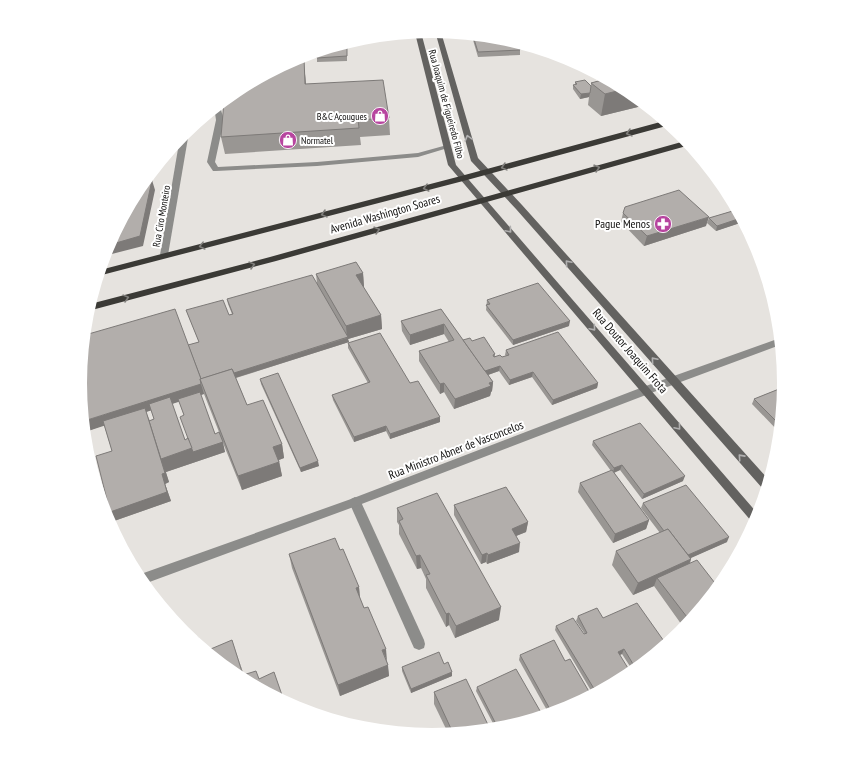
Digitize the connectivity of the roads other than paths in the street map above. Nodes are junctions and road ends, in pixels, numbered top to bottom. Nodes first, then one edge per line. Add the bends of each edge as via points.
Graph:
1 (440, 38) edge
2 (420, 39) edge
3 (218, 112) edge
4 (660, 125) edge
5 (183, 145) edge
6 (681, 145) edge
7 (447, 146) junction
8 (486, 172) junction
9 (464, 178) junction
10 (507, 194) junction
11 (483, 200) junction
12 (164, 255) junction
13 (105, 271) edge
14 (96, 306) edge
15 (774, 343) edge
16 (672, 381) junction
17 (647, 390) junction
18 (763, 481) edge
19 (355, 502) junction
20 (752, 514) edge
21 (147, 578) edge
22 (420, 644) dead end

8 -> 1 main road, Rua Joaquim de Figueiredo Filho via 474,159
2 - 7 main road, Rua Joaquim de Figueiredo Filho
3 - 7 street via 220,120 211,162 216,169 418,155
4 -> 8 highway, Avenida Washington Soares
5 - 12 street, Rua Ciro Monteiro
10 -> 6 highway, Avenida Washington Soares
7 - 9 main road, Rua Joaquim de Figueiredo Filho via 452,165
8 - 9 highway, Avenida Washington Soares
8 - 10 main road, Rua Joaquim de Figueiredo Filho
9 - 11 main road, Rua Joaquim de Figueiredo Filho
9 -> 12 highway, Avenida Washington Soares
10 - 11 highway, Avenida Washington Soares
16 -> 10 main road, Rua Doutor Joaquim Frota
14 -> 11 highway, Avenida Washington Soares
11 -> 17 main road, Rua Doutor Joaquim Frota
12 - 13 highway, Avenida Washington Soares
15 - 16 street, Rua Ministro Abner de Vasconcelos
16 - 17 street, Rua Ministro Abner de Vasconcelos
18 -> 16 main road, Rua Doutor Joaquim Frota
17 - 19 street, Rua Ministro Abner de Vasconcelos
17 -> 20 main road, Rua Doutor Joaquim Frota
19 - 21 street, Rua Ministro Abner de Vasconcelos
19 - 22 street

